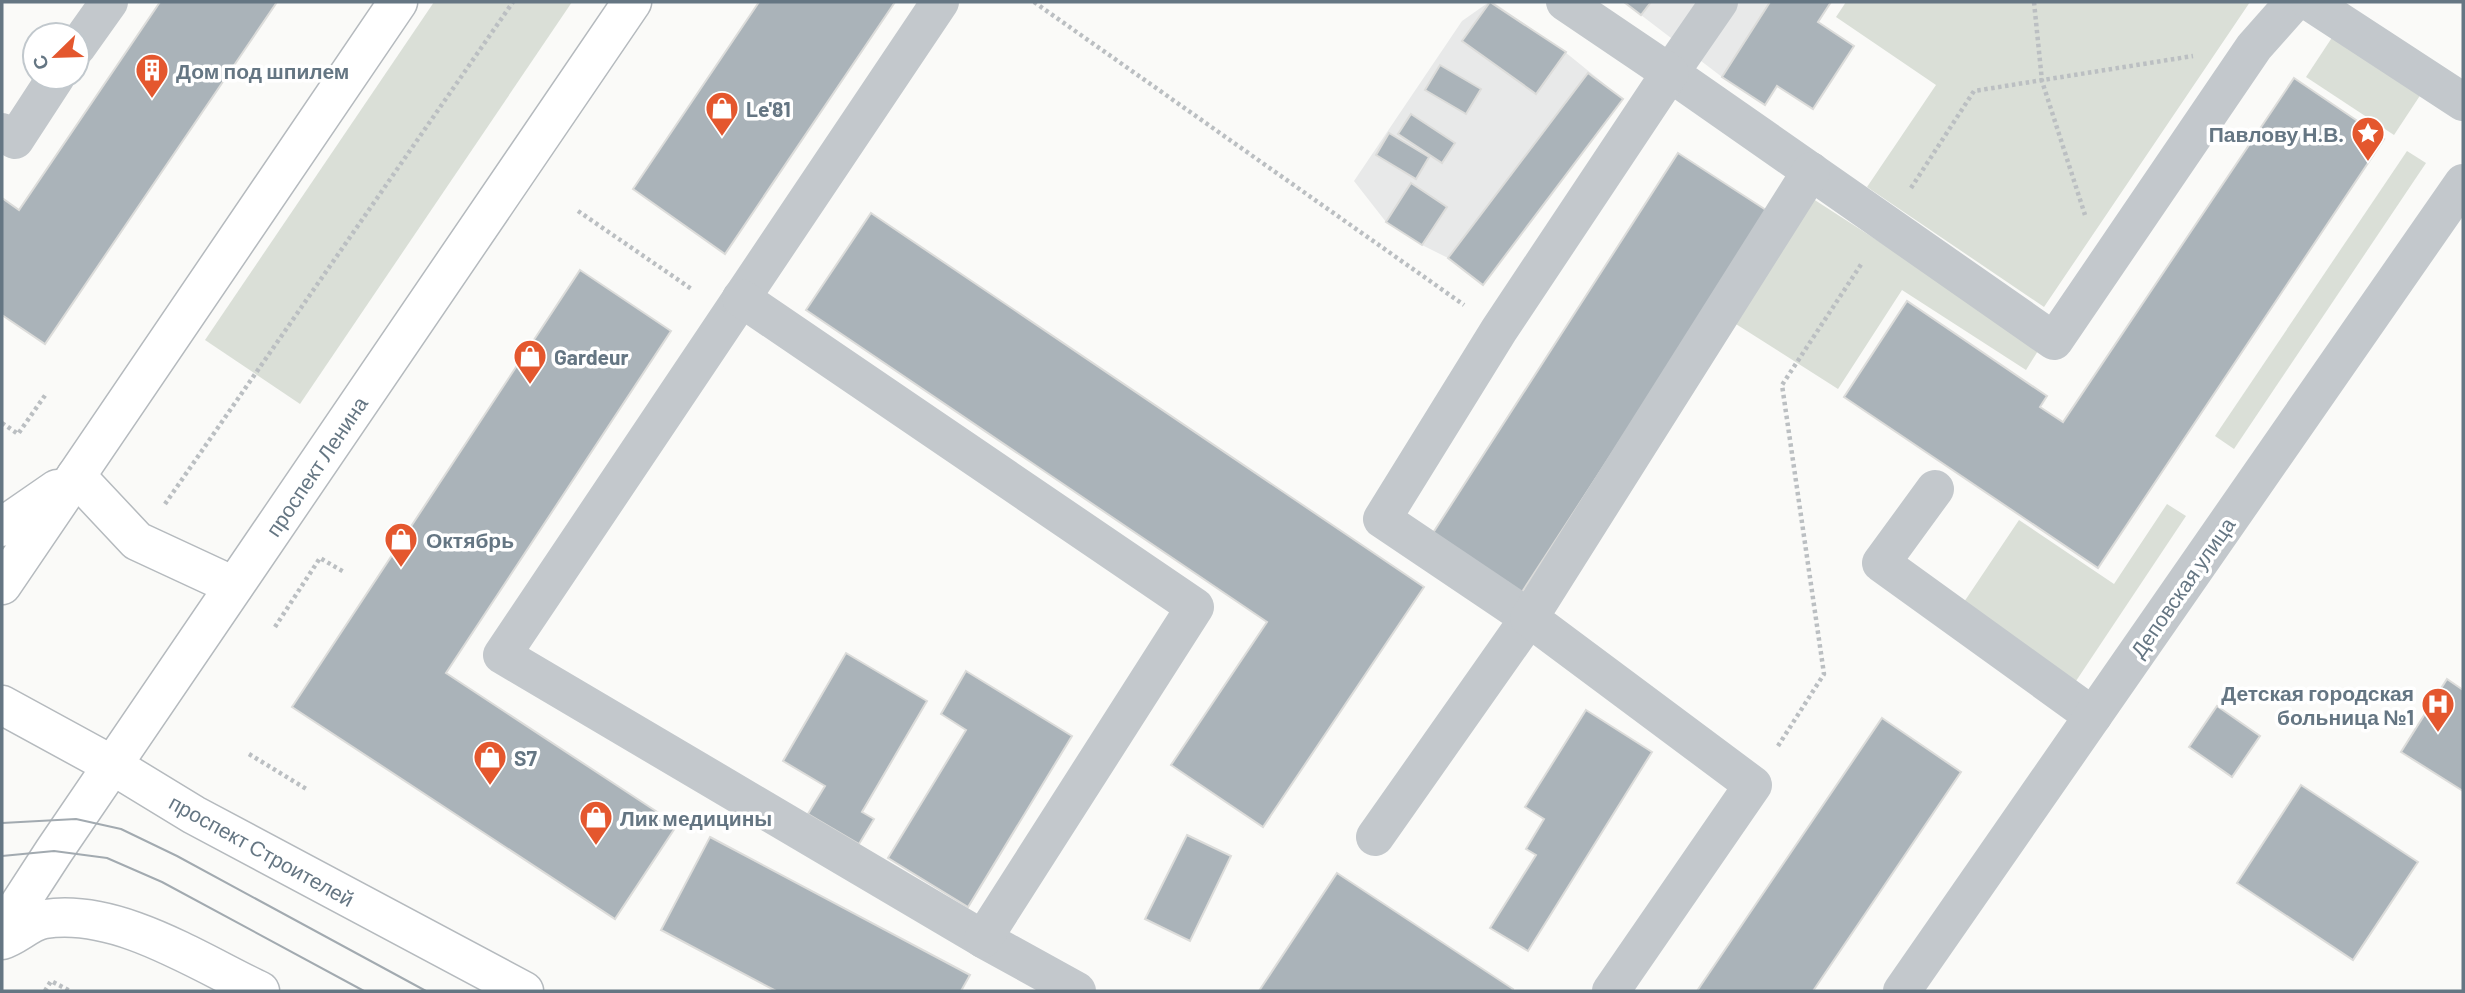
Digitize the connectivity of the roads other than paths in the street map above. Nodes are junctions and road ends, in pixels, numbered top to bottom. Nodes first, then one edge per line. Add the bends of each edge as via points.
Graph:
1 (109, 2) edge
2 (398, 2) edge
3 (632, 2) edge
4 (940, 2) edge
5 (1565, 2) edge
6 (1719, 2) edge
7 (2294, 2) edge
8 (2310, 2) edge
9 (91, 27) edge
10 (1670, 73) junction
11 (47, 91) edge
12 (2463, 102) edge
13 (2, 132) edge
14 (1811, 171) junction
15 (2463, 184) edge
16 (735, 307) junction
17 (76, 475) junction
18 (1935, 489) dead end
19 (2, 527) edge
20 (2, 585) edge
21 (234, 586) junction
22 (1529, 618) junction
23 (2, 705) edge
24 (2093, 716) junction
25 (112, 765) junction
26 (1375, 837) dead end
27 (2, 931) edge
28 (983, 939) junction
29 (2, 940) edge
30 (260, 991) edge
31 (524, 991) edge
32 (1077, 991) edge
33 (1611, 991) edge
34 (1902, 991) edge

1 - 9 street
2 - 17 main road
3 - 21 main road, проспект Ленина
4 - 16 street
5 - 10 street
6 - 10 street
7 - 14 street via 2254,47 2054,341
8 - 12 street
10 - 14 street
10 - 22 street via 1499,330 1382,519
11 - 13 street via 15,140
14 - 22 street
15 - 24 street, Деповская улица
16 - 28 street via 1195,607
16 - 28 street via 502,655
17 - 19 main road
17 - 20 main road
17 - 21 main road via 137,541
18 - 24 street via 1881,564
21 - 25 main road, проспект Ленина
22 - 26 street
22 - 33 street via 1753,785
23 - 25 main road, проспект Строителей
24 - 34 street, Деповская улица
25 - 27 main road, проспект Ленина
25 - 31 main road, проспект Строителей via 194,815
28 - 32 street
29 - 30 main road via 42,919 96,922 134,930

